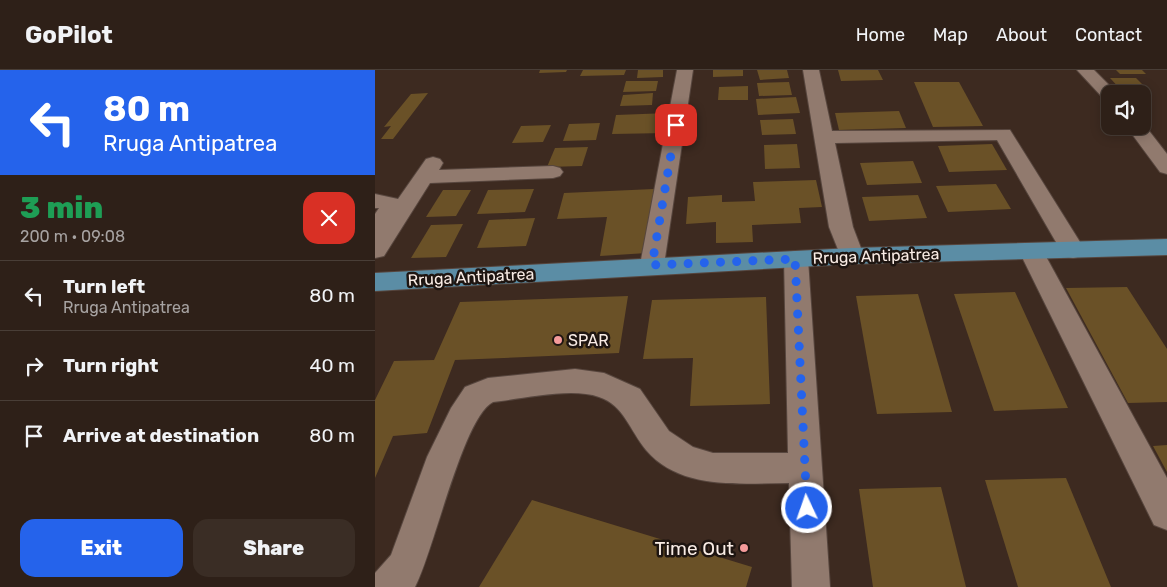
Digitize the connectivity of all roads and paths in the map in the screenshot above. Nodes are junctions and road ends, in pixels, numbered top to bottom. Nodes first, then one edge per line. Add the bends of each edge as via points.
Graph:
1 (685, 70) edge
2 (811, 70) edge
3 (1085, 70) edge
4 (1101, 86) edge
5 (1142, 135) edge
6 (823, 137) junction
7 (1167, 168) edge
8 (553, 172) dead end
9 (375, 201) edge
10 (375, 233) edge
11 (1167, 247) edge
12 (375, 250) edge
13 (1073, 250) junction
14 (1031, 251) junction
15 (852, 256) junction
16 (795, 259) junction
17 (652, 265) junction
18 (375, 282) edge
19 (806, 468) junction
20 (1167, 512) edge
21 (389, 587) edge
22 (811, 587) edge

1 - 17 street
2 - 6 street
3 - 4 street
5 - 7 street
6 - 13 street via 1003,134
6 - 15 street via 841,228
8 - 12 street via 428,170
9 - 10 street via 386,201 391,207
11 - 13 main road, Rruga Antipatrea
13 - 14 main road, Rruga Antipatrea
14 - 15 main road, Rruga Antipatrea
14 - 20 street
15 - 16 main road, Rruga Antipatrea
16 - 17 main road, Rruga Antipatrea
16 - 19 street
17 - 18 main road, Rruga Antipatrea
19 - 21 street via 713,468 684,460 658,441 629,398 604,385 575,381 488,390 476,396 462,416 444,457 406,566
19 - 22 street

